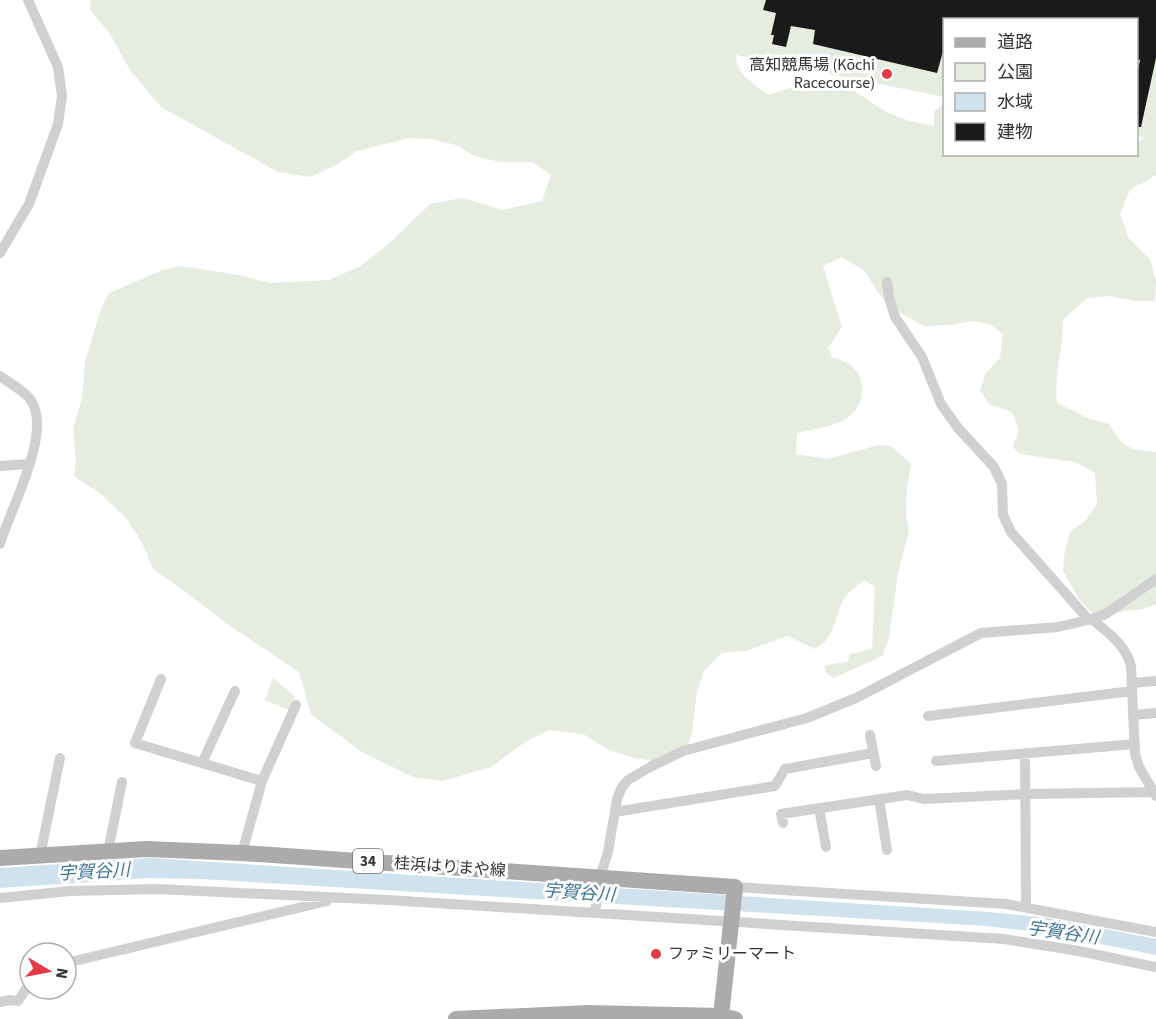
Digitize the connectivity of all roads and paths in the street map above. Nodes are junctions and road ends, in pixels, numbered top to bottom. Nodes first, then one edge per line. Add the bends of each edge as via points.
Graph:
1 (28, 0) edge
2 (0, 253) edge
3 (887, 282) dead end
4 (0, 376) edge
5 (28, 464) junction
6 (0, 466) edge
7 (0, 544) edge
8 (1156, 579) edge
9 (1090, 620) junction
10 (161, 679) dead end
11 (1156, 681) edge
12 (1132, 687) junction
13 (235, 691) dead end
14 (296, 705) dead end
15 (1156, 713) edge
16 (1133, 715) junction
17 (928, 716) dead end
18 (870, 735) dead end
19 (1135, 744) junction
20 (873, 753) junction
21 (1026, 753) junction
22 (60, 758) dead end
23 (936, 761) dead end
24 (202, 763) junction
25 (876, 766) dead end
26 (262, 781) junction
27 (122, 782) dead end
28 (1027, 794) junction
29 (1155, 794) edge
30 (879, 799) junction
31 (819, 808) junction
32 (615, 812) junction
33 (783, 823) dead end
34 (826, 847) dead end
35 (886, 850) dead end
36 (108, 851) junction
37 (243, 853) junction
38 (40, 856) junction
39 (0, 858) edge
40 (600, 881) junction
41 (735, 890) junction
42 (0, 898) edge
43 (339, 898) junction
44 (596, 907) junction
45 (1026, 907) junction
46 (732, 919) junction
47 (1156, 932) edge
48 (78, 960) edge
49 (1156, 967) edge
50 (18, 1001) edge
51 (0, 1002) edge
52 (726, 1018) edge
53 (456, 1019) edge

1 - 2 street via 58,67 62,96 58,124 28,204
3 - 9 street via 895,317 922,357 941,404 994,467 1002,484 1003,515 1011,532
4 - 5 street via 29,398 37,416 38,428
5 - 6 street
5 - 7 street via 24,485
8 - 9 street via 1106,614
9 - 12 street via 1128,653
9 - 32 street via 1058,627 981,633 856,698 807,718 683,751 628,780
10 - 24 street via 135,743
11 - 12 street
12 - 16 street
12 - 17 street
13 - 24 street
14 - 26 street
15 - 16 street
16 - 19 street
18 - 20 street
19 - 21 street
19 - 29 street via 1139,767
20 - 25 street
20 - 32 street via 785,769 775,786
21 - 23 street
21 - 28 street
22 - 38 street
24 - 26 street
26 - 37 street
27 - 36 street
28 - 29 street
28 - 30 street via 924,799 907,795
28 - 45 street
30 - 31 street
30 - 35 street
31 - 33 street via 781,814
31 - 34 street
32 - 40 street
36 - 37 main road, 桂浜はりまや線 / 34
36 - 38 main road, 桂浜はりまや線 / 34
37 - 40 main road, 桂浜はりまや線 / 34
38 - 39 main road, 桂浜はりまや線 / 34
40 - 41 main road, 桂浜はりまや線 / 34
40 - 44 street
41 - 45 street
41 - 46 main road
42 - 43 street via 70,891 158,889
43 - 44 street
43 - 48 street
44 - 46 street
45 - 47 street
46 - 49 street via 1004,939
46 - 52 main road
50 - 51 street
52 - 53 main road via 588,1014

